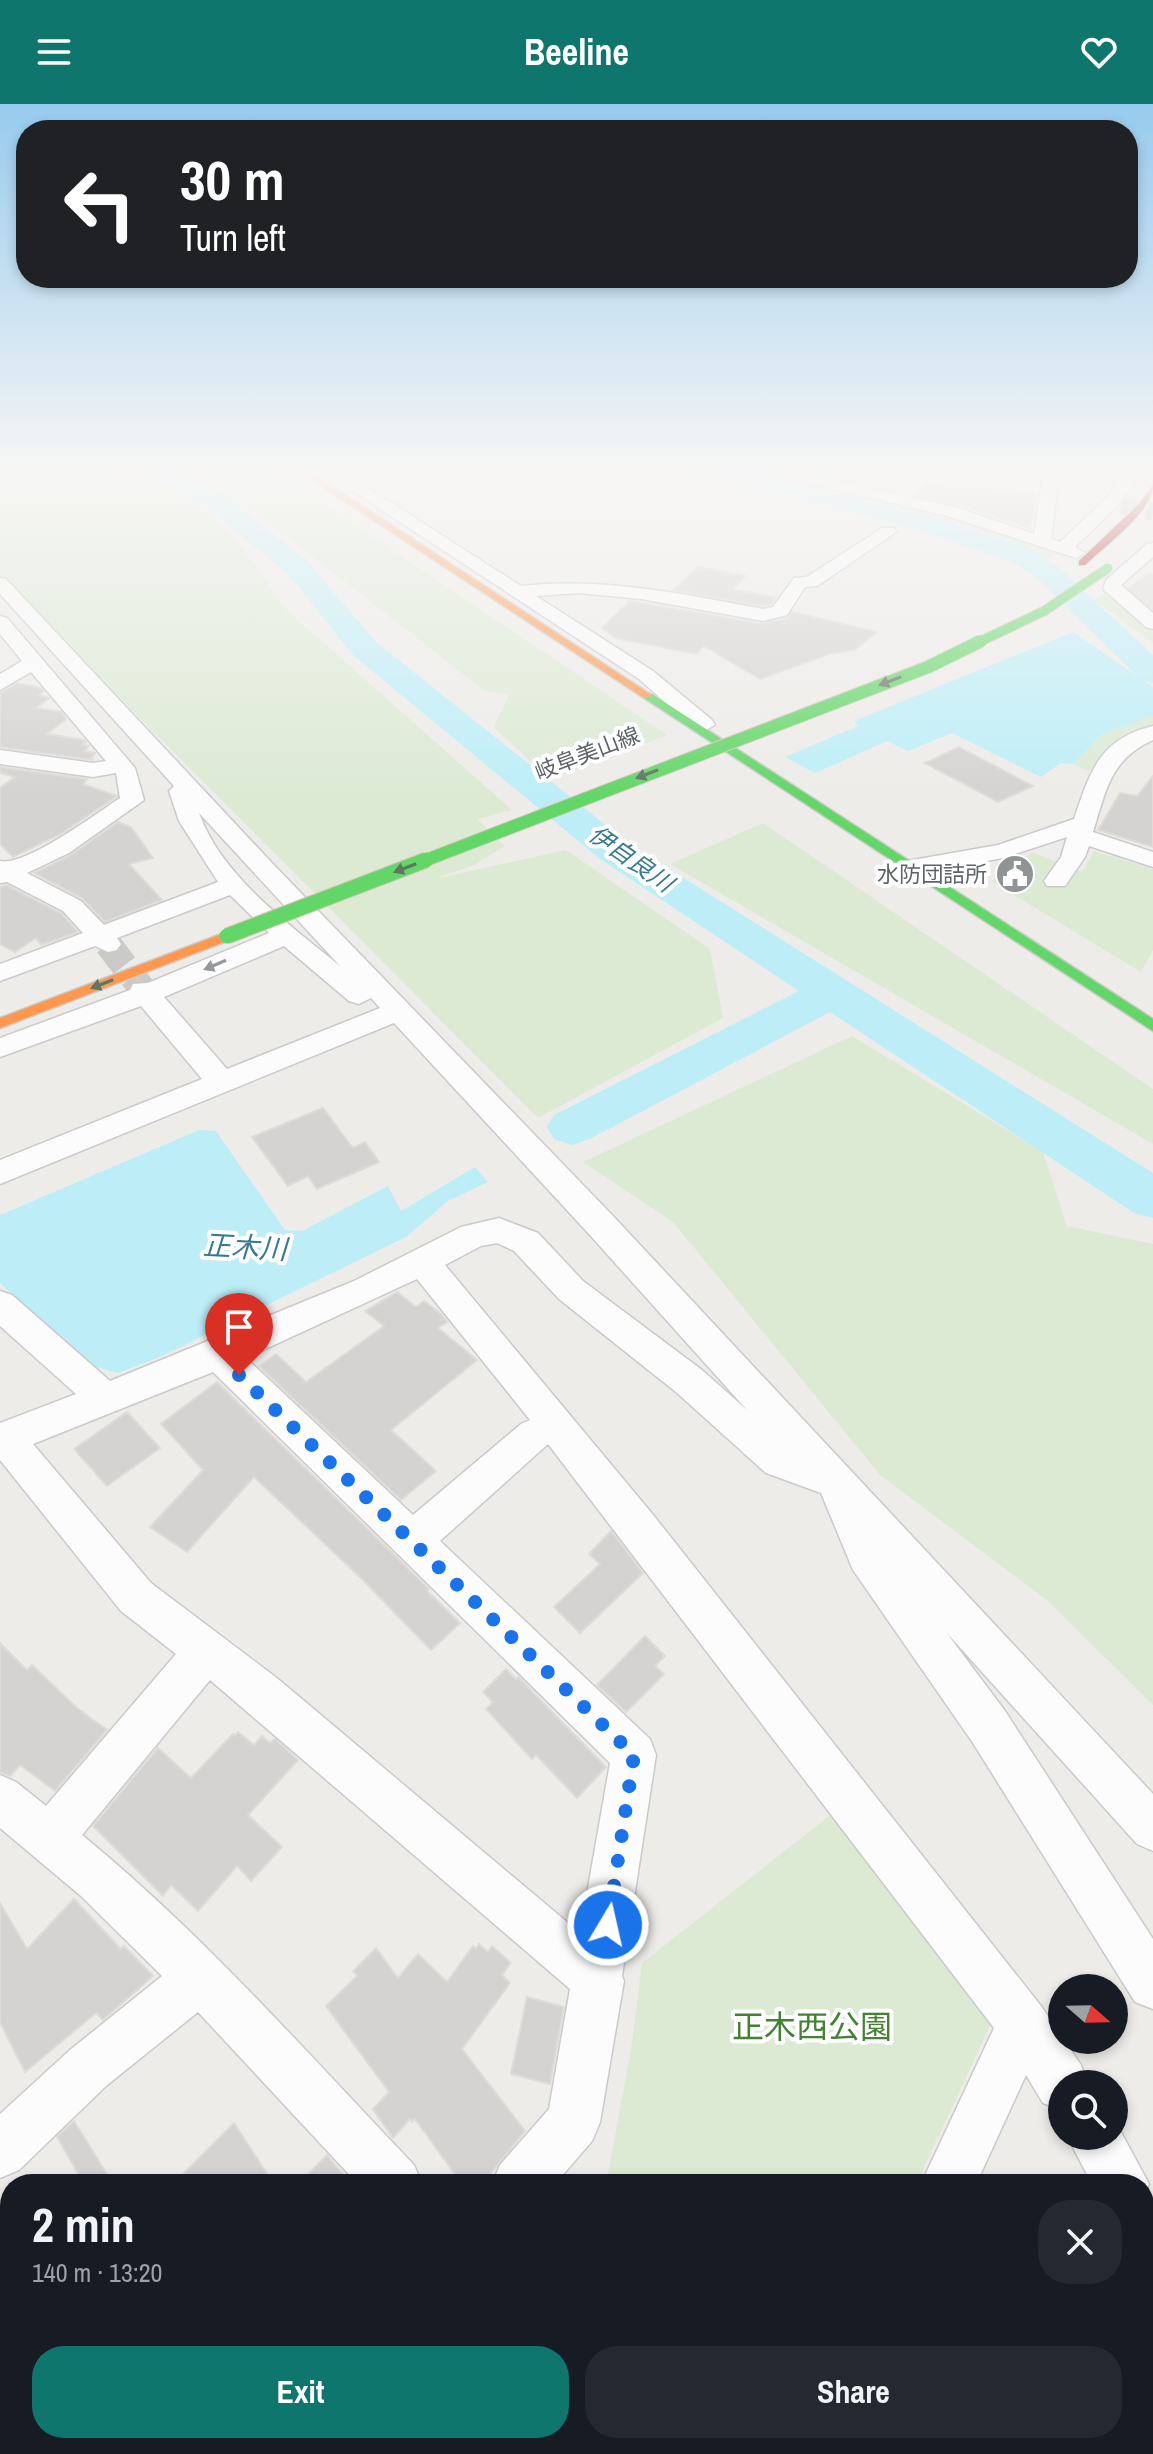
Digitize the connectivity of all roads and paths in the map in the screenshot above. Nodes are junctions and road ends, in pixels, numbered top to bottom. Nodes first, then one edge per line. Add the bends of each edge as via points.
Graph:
1 (465, 578) edge
2 (497, 578) edge
3 (818, 578) edge
4 (1068, 578) edge
5 (1096, 578) edge
6 (1119, 578) edge
7 (0, 583) edge
8 (519, 592) junction
9 (0, 622) edge
10 (1153, 623) edge
11 (17, 666) edge
12 (0, 684) edge
13 (704, 725) dead end
14 (1153, 732) edge
15 (0, 757) edge
16 (121, 766) junction
17 (178, 776) junction
18 (1080, 830) junction
19 (1153, 860) edge
20 (907, 868) junction
21 (3, 872) edge
22 (1056, 881) dead end
23 (233, 885) junction
24 (221, 929) junction
25 (287, 935) junction
26 (104, 940) junction
27 (0, 973) edge
28 (145, 992) junction
29 (0, 1003) edge
30 (400, 1010) junction
31 (0, 1023) edge
32 (1153, 1026) edge
33 (0, 1048) edge
34 (221, 1082) junction
35 (0, 1173) edge
36 (422, 1261) junction
37 (0, 1305) edge
38 (218, 1354) junction
39 (105, 1398) junction
40 (534, 1435) dead end
41 (3, 1439) edge
42 (836, 1481) junction
43 (412, 1541) junction
44 (206, 1651) junction
45 (0, 1798) edge
46 (1153, 1828) edge
47 (49, 1838) junction
48 (200, 1978) junction
49 (599, 1981) junction
50 (1153, 1984) edge
51 (1023, 2024) junction
52 (1053, 2070) edge
53 (1102, 2150) edge
54 (0, 2151) edge
55 (386, 2174) edge
56 (528, 2174) edge
57 (953, 2174) edge
58 (1116, 2174) edge

1 - 20 main road
2 - 8 street
3 - 8 street via 800,582 780,611 763,615 636,594
4 - 24 main road, 岐阜美山線 via 921,654 756,714
5 -> 24 main road, 岐阜美山線, bridge via 1026,622 928,667
6 - 10 street via 1112,589
7 - 17 street
8 - 13 street via 646,675
9 - 11 street
11 - 12 street
11 - 16 street
14 - 18 street via 1130,742 1103,767
15 - 16 street via 93,770
16 - 21 street via 132,800 60,848
17 - 23 street via 181,796 205,847
17 - 30 street
18 - 19 street
18 - 20 street
18 - 22 street via 1073,857
20 - 32 main road
21 - 26 street via 72,906
23 - 25 street
23 - 26 street
24 - 29 main road, 岐阜美山線
24 -> 31 main road, 岐阜美山線
25 -> 28 street
25 - 30 street via 366,1001
26 - 27 street
28 - 33 street
28 - 34 street
30 - 34 street
30 - 42 street
34 - 35 street
36 - 38 street
36 - 42 street via 473,1236 499,1230 526,1242 571,1290 689,1381 779,1461
36 - 51 street via 649,1541
37 - 39 street
38 - 39 street
38 - 43 street
39 - 41 street
40 - 43 street
41 - 44 street via 136,1597
42 - 46 street
42 - 50 street via 867,1557 989,1727
43 - 49 street via 634,1755
44 - 47 street
44 - 49 street
45 - 47 street
47 - 48 street
48 - 54 street via 88,2068
48 - 55 street
49 - 56 street via 573,2122
51 - 52 street
51 - 57 street
53 - 58 street

